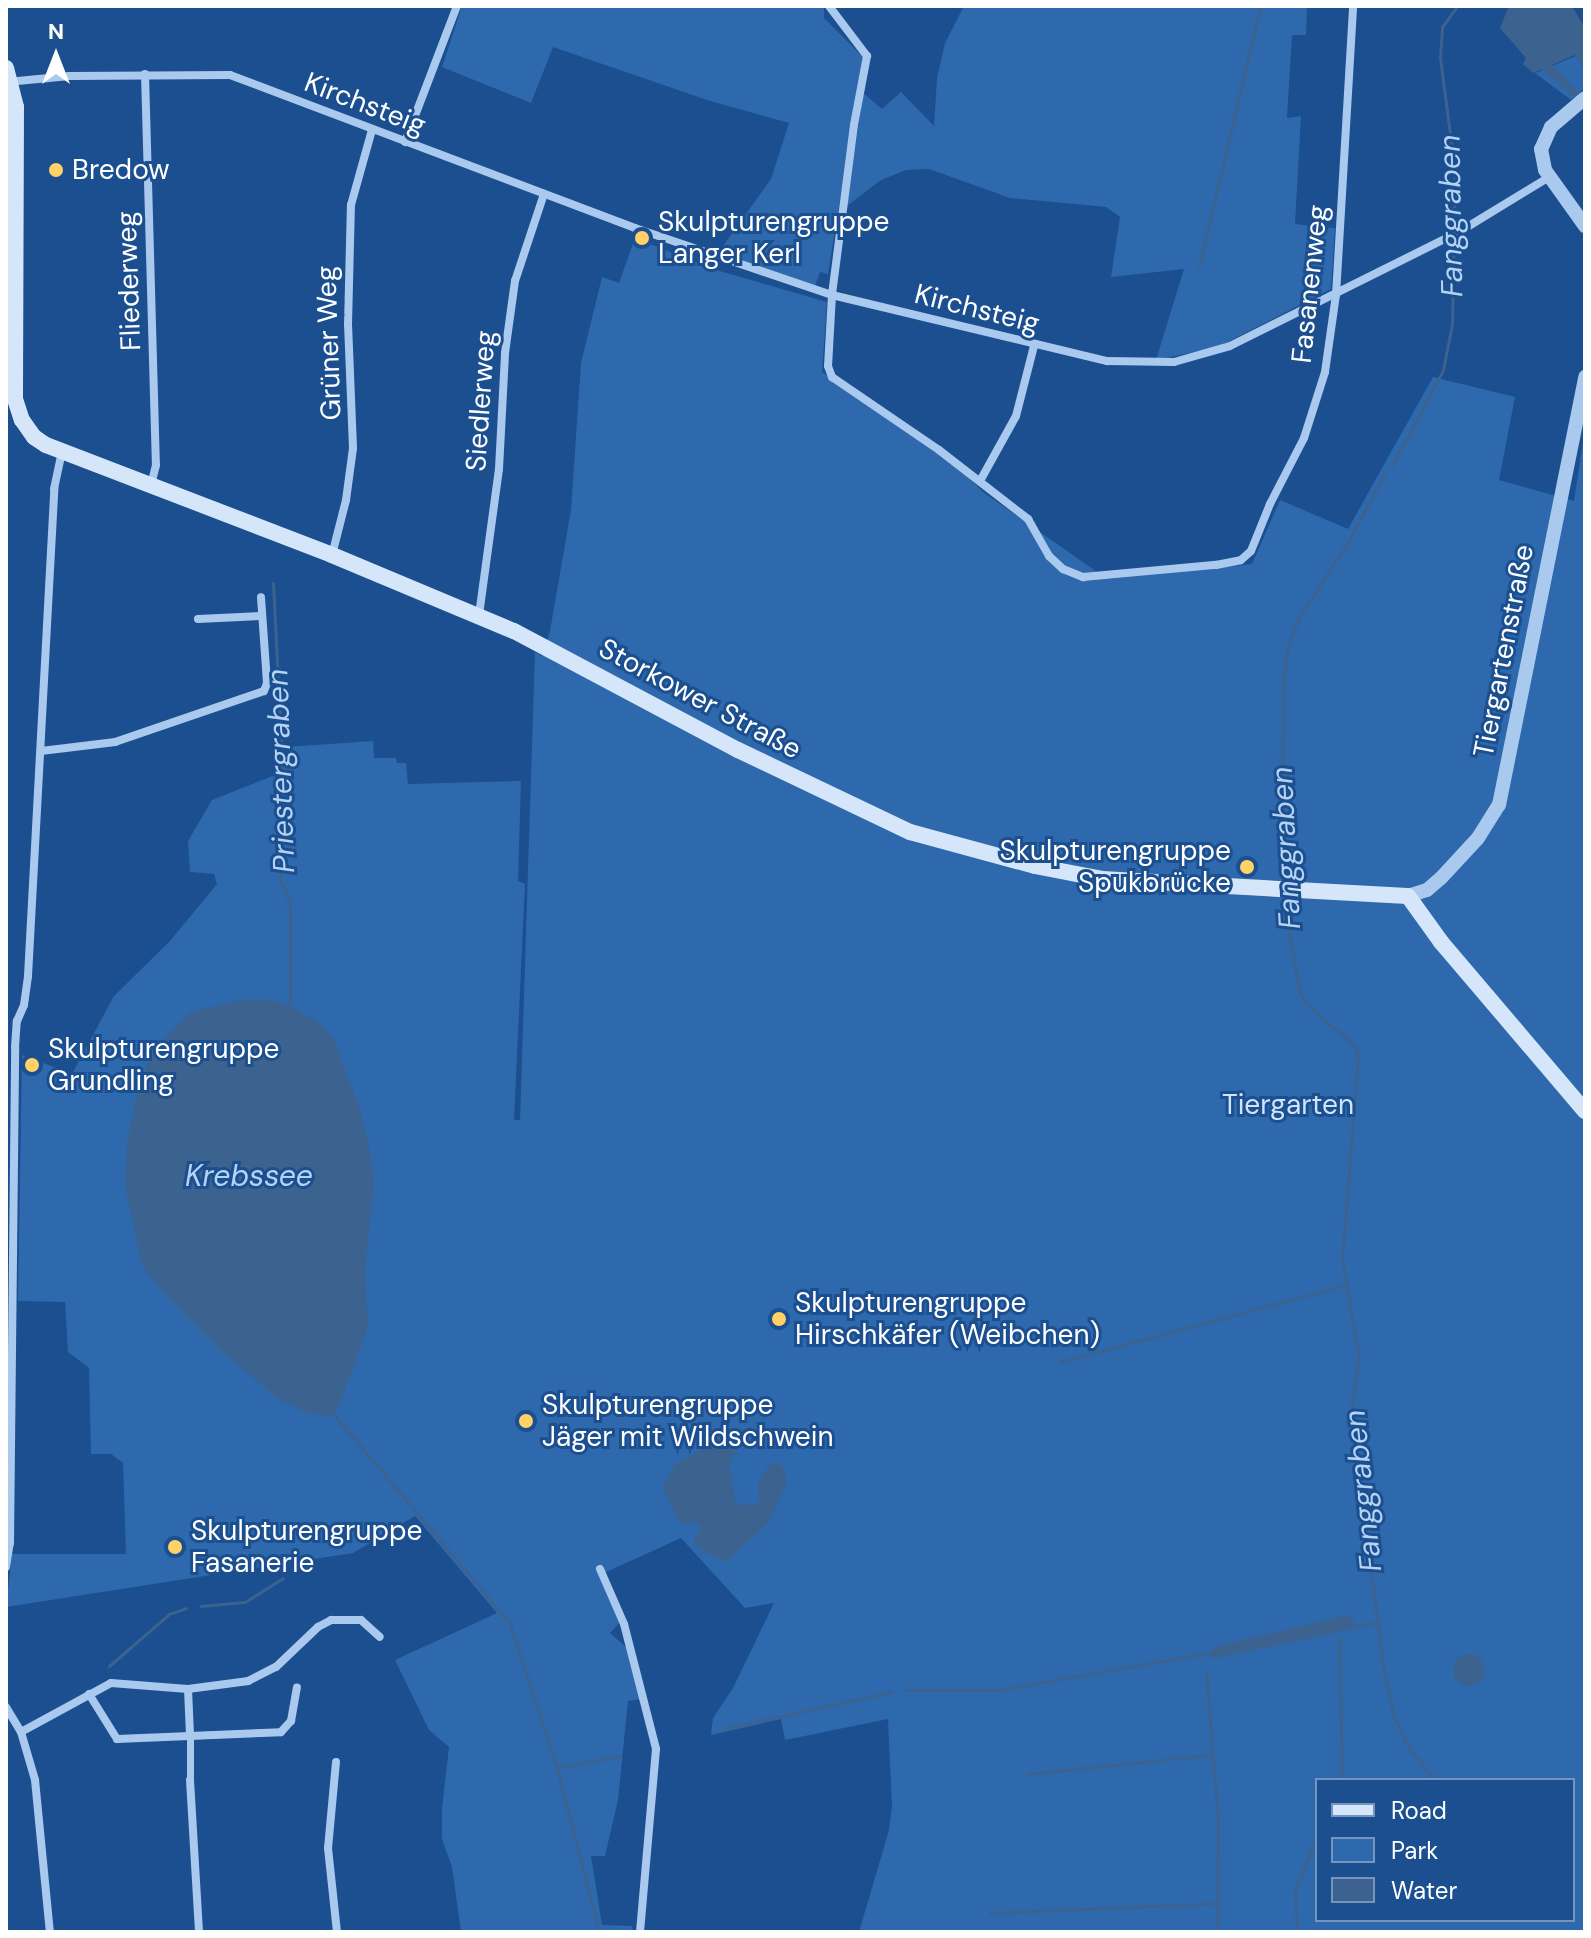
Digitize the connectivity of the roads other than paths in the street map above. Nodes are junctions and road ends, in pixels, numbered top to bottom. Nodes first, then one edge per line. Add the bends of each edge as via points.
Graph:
1 (457, 6) edge
2 (829, 6) edge
3 (1353, 6) edge
4 (145, 74) junction
5 (7, 77) edge
6 (6, 101) edge
7 (1581, 102) edge
8 (14, 126) junction
9 (372, 130) junction
10 (405, 142) junction
11 (1549, 177) junction
12 (544, 194) junction
13 (1585, 226) edge
14 (832, 295) junction
15 (1336, 295) junction
16 (1034, 346) junction
17 (1585, 377) edge
18 (62, 452) junction
19 (980, 481) junction
20 (151, 485) junction
21 (334, 548) junction
22 (261, 597) dead end
23 (479, 615) junction
24 (262, 616) junction
25 (198, 619) dead end
26 (41, 751) junction
27 (1408, 896) junction
28 (17, 1021) junction
29 (6, 1025) edge
30 (1585, 1111) edge
31 (6, 1567) edge
32 (600, 1569) dead end
33 (380, 1637) dead end
34 (297, 1688) dead end
35 (188, 1689) junction
36 (89, 1694) junction
37 (6, 1707) edge
38 (21, 1732) junction
39 (190, 1734) junction
40 (336, 1762) dead end
41 (190, 1780) joint
42 (50, 1932) edge
43 (199, 1932) edge
44 (337, 1932) edge
45 (640, 1932) edge

1 - 10 street
2 - 14 street via 867,56
3 - 15 street, Fasanenweg
4 - 5 street, Kirchsteig
4 - 9 street, Kirchsteig via 230,75
4 - 20 street, Fliederweg via 156,465
5 - 8 main road, Storkower Straße via 16,107
6 - 8 main road, Storkower Straße
7 - 11 street via 1544,138 1541,159
8 - 18 main road, Storkower Straße via 15,399 34,437
9 - 10 street, Kirchsteig
9 - 21 street, Grüner Weg via 351,205 353,448
10 - 12 street, Kirchsteig
11 - 13 street
11 - 15 street, Kirchsteig via 1459,232
12 - 14 street, Kirchsteig
12 - 23 street, Siedlerweg via 515,281 499,469
14 - 16 street, Kirchsteig
14 - 19 street via 832,377
15 - 16 street, Kirchsteig via 1230,346 1182,361 1107,361
15 - 19 street, Fasanenweg via 1325,372 1304,438 1251,551 1241,560 1083,577 1056,563 1028,519
16 - 19 street via 1016,416
17 - 27 street, Tiergartenstraße via 1499,805 1478,838 1441,878
18 - 20 main road, Storkower Straße
18 - 26 street via 54,489
20 - 21 main road, Storkower Straße
21 - 23 main road, Storkower Straße
22 - 24 street
23 - 27 main road, Storkower Straße via 738,750 910,832 1102,879
24 - 25 street
24 - 26 street via 267,683 256,696 115,742
26 - 28 street via 28,976
27 - 30 main road
28 - 29 street
28 - 31 street
32 - 45 street via 624,1624 656,1749
33 - 35 street via 361,1620 331,1620 260,1676
34 - 39 street via 291,1721 281,1732
35 - 36 street via 111,1683
35 - 39 street
36 - 38 street
36 - 39 street via 117,1739
37 - 38 street
38 - 42 street via 35,1780
39 - 41 street
40 - 44 street via 328,1848
41 - 43 street

